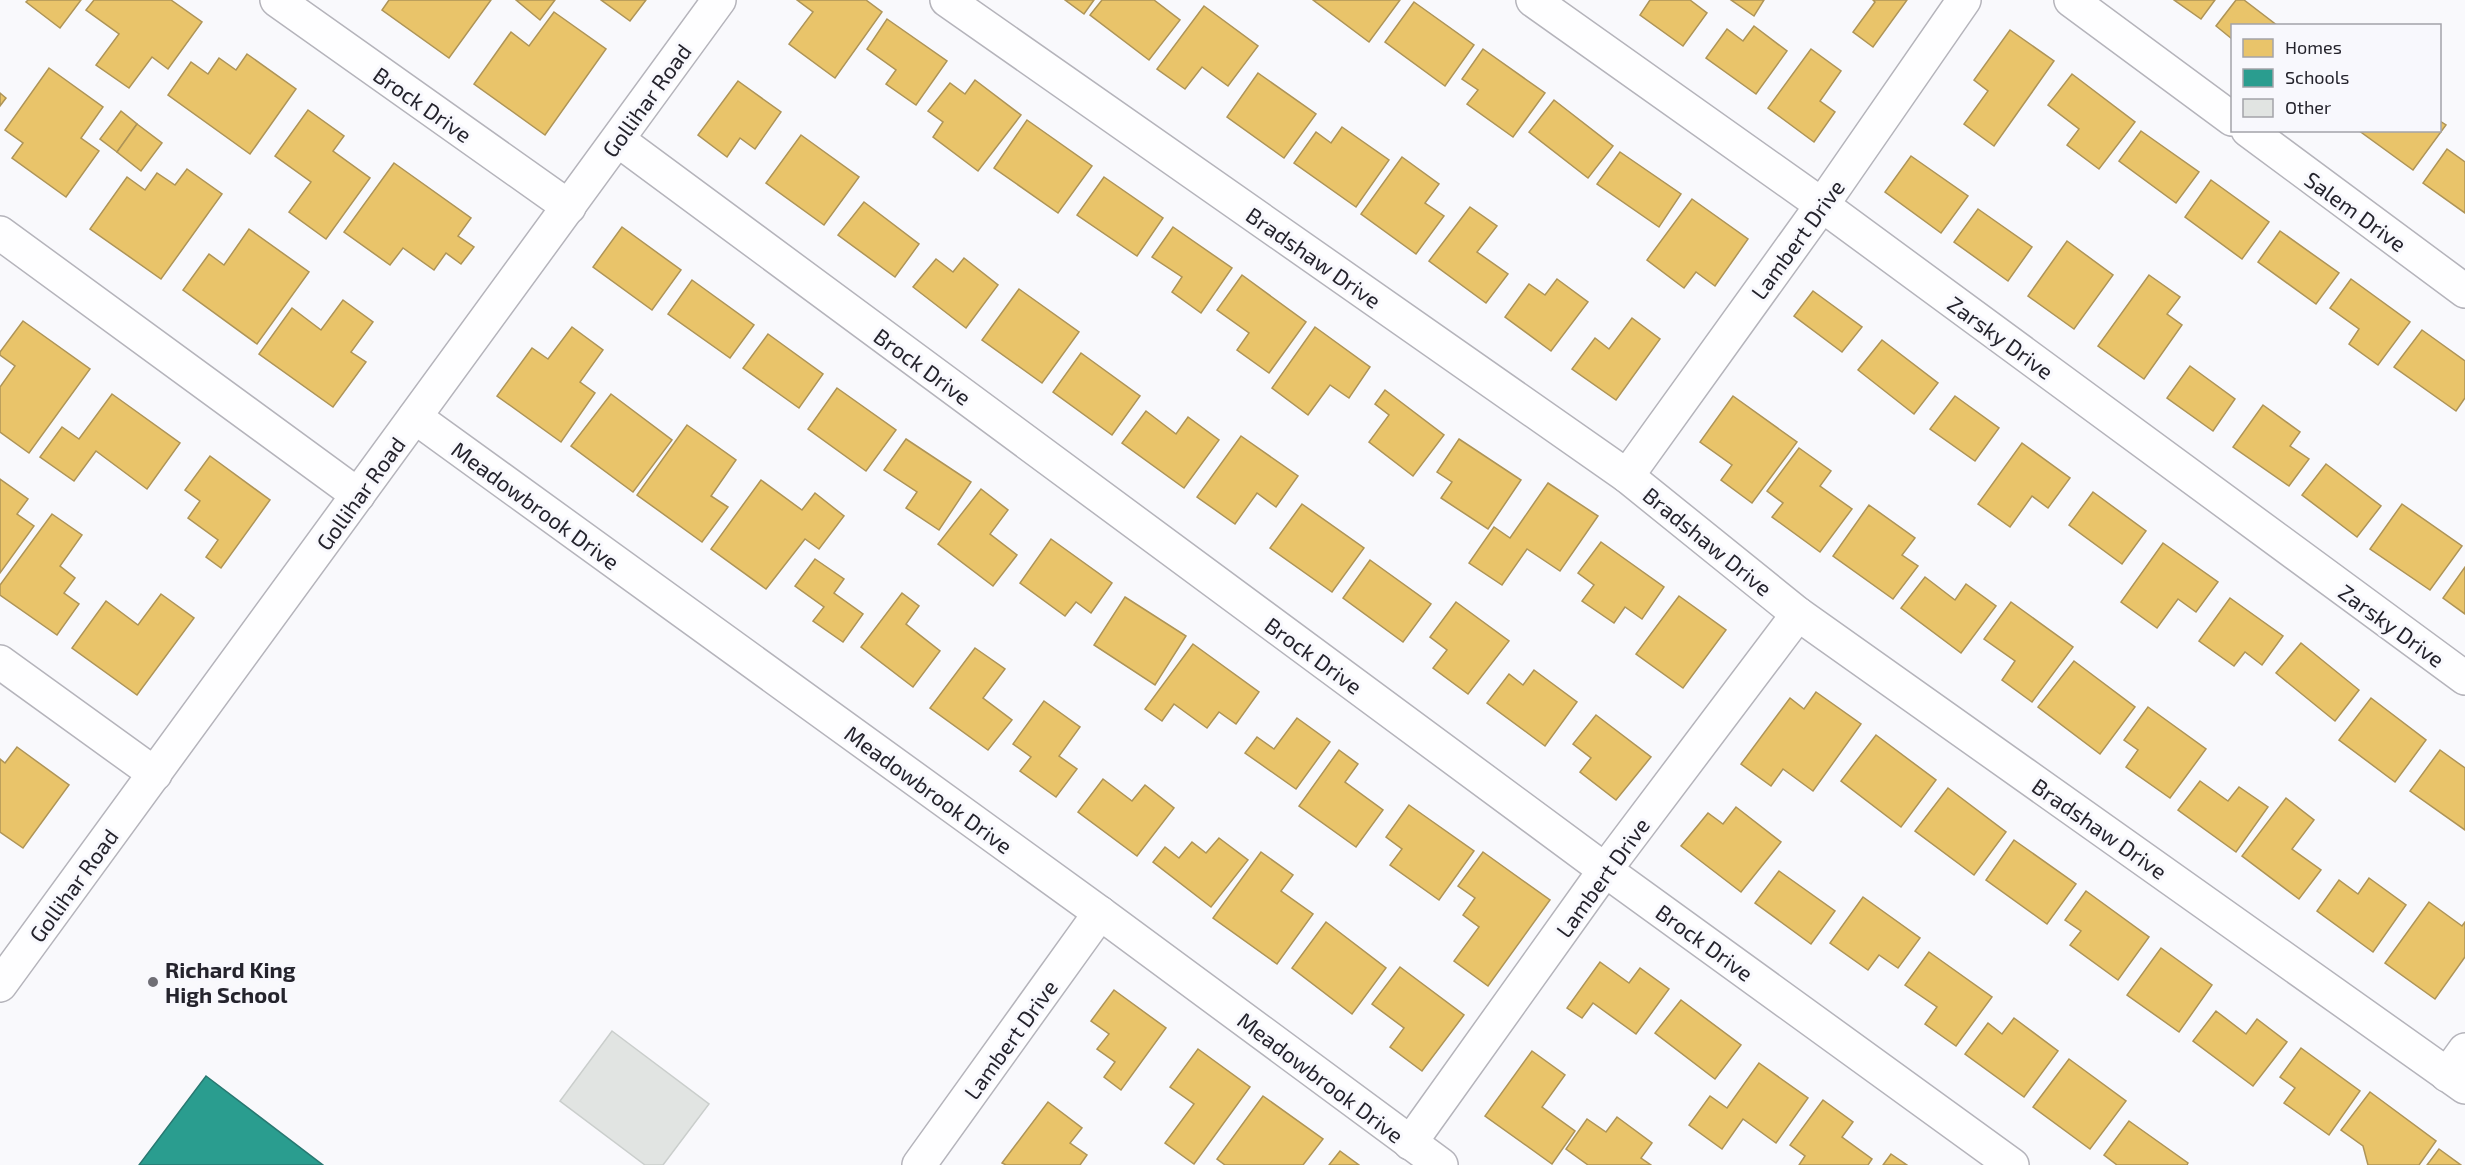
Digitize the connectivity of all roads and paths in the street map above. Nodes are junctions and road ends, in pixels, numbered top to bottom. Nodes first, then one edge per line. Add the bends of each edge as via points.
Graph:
1 (277, 0) edge
2 (719, 0) edge
3 (947, 0) edge
4 (1533, 0) edge
5 (1964, 0) edge
6 (2071, 0) edge
7 (2231, 118) edge
8 (2251, 132) edge
9 (618, 140) junction
10 (1822, 206) junction
11 (569, 207) junction
12 (0, 233) edge
13 (2465, 291) edge
14 (415, 417) junction
15 (1627, 476) junction
16 (358, 495) junction
17 (1798, 614) junction
18 (0, 662) edge
19 (2465, 678) edge
20 (154, 774) junction
21 (1605, 870) junction
22 (1100, 913) junction
23 (0, 985) edge
24 (2459, 1070) edge
25 (1410, 1143) junction
26 (919, 1165) edge
27 (1441, 1165) edge
28 (2012, 1165) edge

1 - 11 street, Brock Drive
2 - 9 street, Gollihar Road
3 - 15 street, Bradshaw Drive
4 - 10 street, Zarsky Drive
5 - 10 street, Lambert Drive
6 - 7 street
8 - 13 street, Salem Drive
9 - 11 street, Gollihar Road
9 - 21 street, Brock Drive
10 - 15 street, Lambert Drive
10 - 19 street, Zarsky Drive
11 - 14 street, Gollihar Road
12 - 16 street
14 - 16 street, Gollihar Road
14 - 22 street, Meadowbrook Drive
15 - 17 street, Bradshaw Drive
16 - 20 street, Gollihar Road
17 - 21 street, Lambert Drive
17 - 24 street, Bradshaw Drive
18 - 20 street
20 - 23 street, Gollihar Road
21 - 25 street, Lambert Drive
21 - 28 street, Brock Drive
22 - 25 street, Meadowbrook Drive
22 - 26 street, Lambert Drive
25 - 27 street, Meadowbrook Drive

